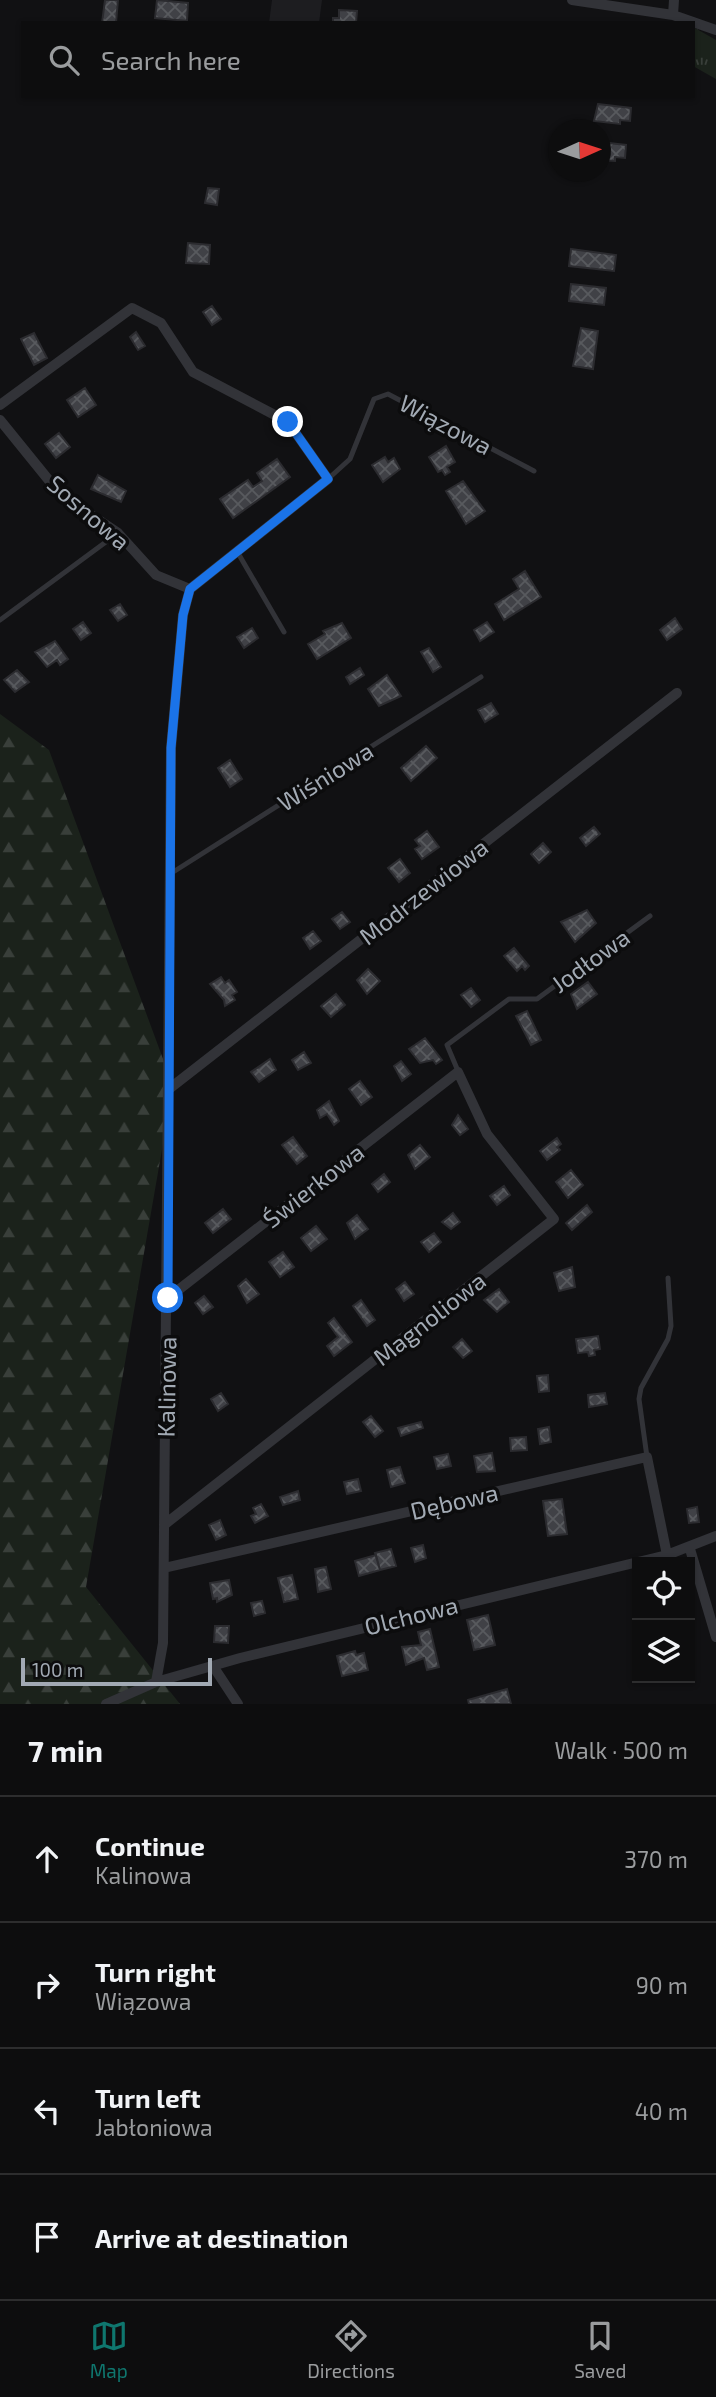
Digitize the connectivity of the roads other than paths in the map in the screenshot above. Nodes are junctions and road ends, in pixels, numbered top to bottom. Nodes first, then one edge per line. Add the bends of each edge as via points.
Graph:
1 (572, 0) edge
2 (674, 0) edge
3 (673, 15) junction
4 (690, 21) edge
5 (695, 23) edge
6 (716, 30) edge
7 (0, 405) edge
8 (0, 420) edge
9 (534, 471) dead end
10 (328, 479) junction
11 (118, 533) junction
12 (236, 550) junction
13 (190, 589) junction
14 (0, 620) edge
15 (284, 632) dead end
16 (481, 677) dead end
17 (677, 693) dead end
18 (170, 874) junction
19 (650, 916) dead end
20 (458, 1072) junction
21 (169, 1089) junction
22 (668, 1278) dead end
23 (168, 1298) junction
24 (647, 1457) junction
25 (164, 1525) junction
26 (716, 1536) edge
27 (690, 1549) junction
28 (667, 1555) junction
29 (164, 1568) junction
30 (716, 1637) edge
31 (213, 1666) junction
32 (156, 1682) junction
33 (106, 1704) edge
34 (238, 1704) edge

1 - 3 street
2 - 3 street
3 - 4 street
5 - 6 street
7 - 10 street via 132,308 161,323 193,372 288,422
8 - 11 street, Sosnowa via 60,494
9 - 10 lane, Wiązowa via 388,394 374,399 349,459
10 - 12 street, Wiązowa
11 - 13 street, Sosnowa via 156,575
11 - 14 lane
12 - 13 street, Wiązowa
12 - 15 lane
13 - 18 street, Kalinowa via 183,615 171,748
16 - 18 lane, Wiśniowa
17 - 21 street, Modrzewiowa
18 - 21 street, Kalinowa
19 - 20 lane, Jodłowa via 537,999 509,999 447,1045
20 - 23 street, Świerkowa
20 - 25 street, Magnoliowa via 488,1134 554,1219
21 - 23 street, Kalinowa
22 - 24 lane via 668,1339 639,1399
23 - 25 street, Kalinowa
24 - 28 street
24 - 29 street, Dębowa
25 - 29 street, Kalinowa
26 - 27 street
27 - 28 street, Olchowa
27 - 30 street
28 - 31 street, Olchowa
29 - 32 street, Kalinowa via 163,1643
31 - 32 street, Olchowa
31 - 34 street
32 - 33 street, Olchowa

